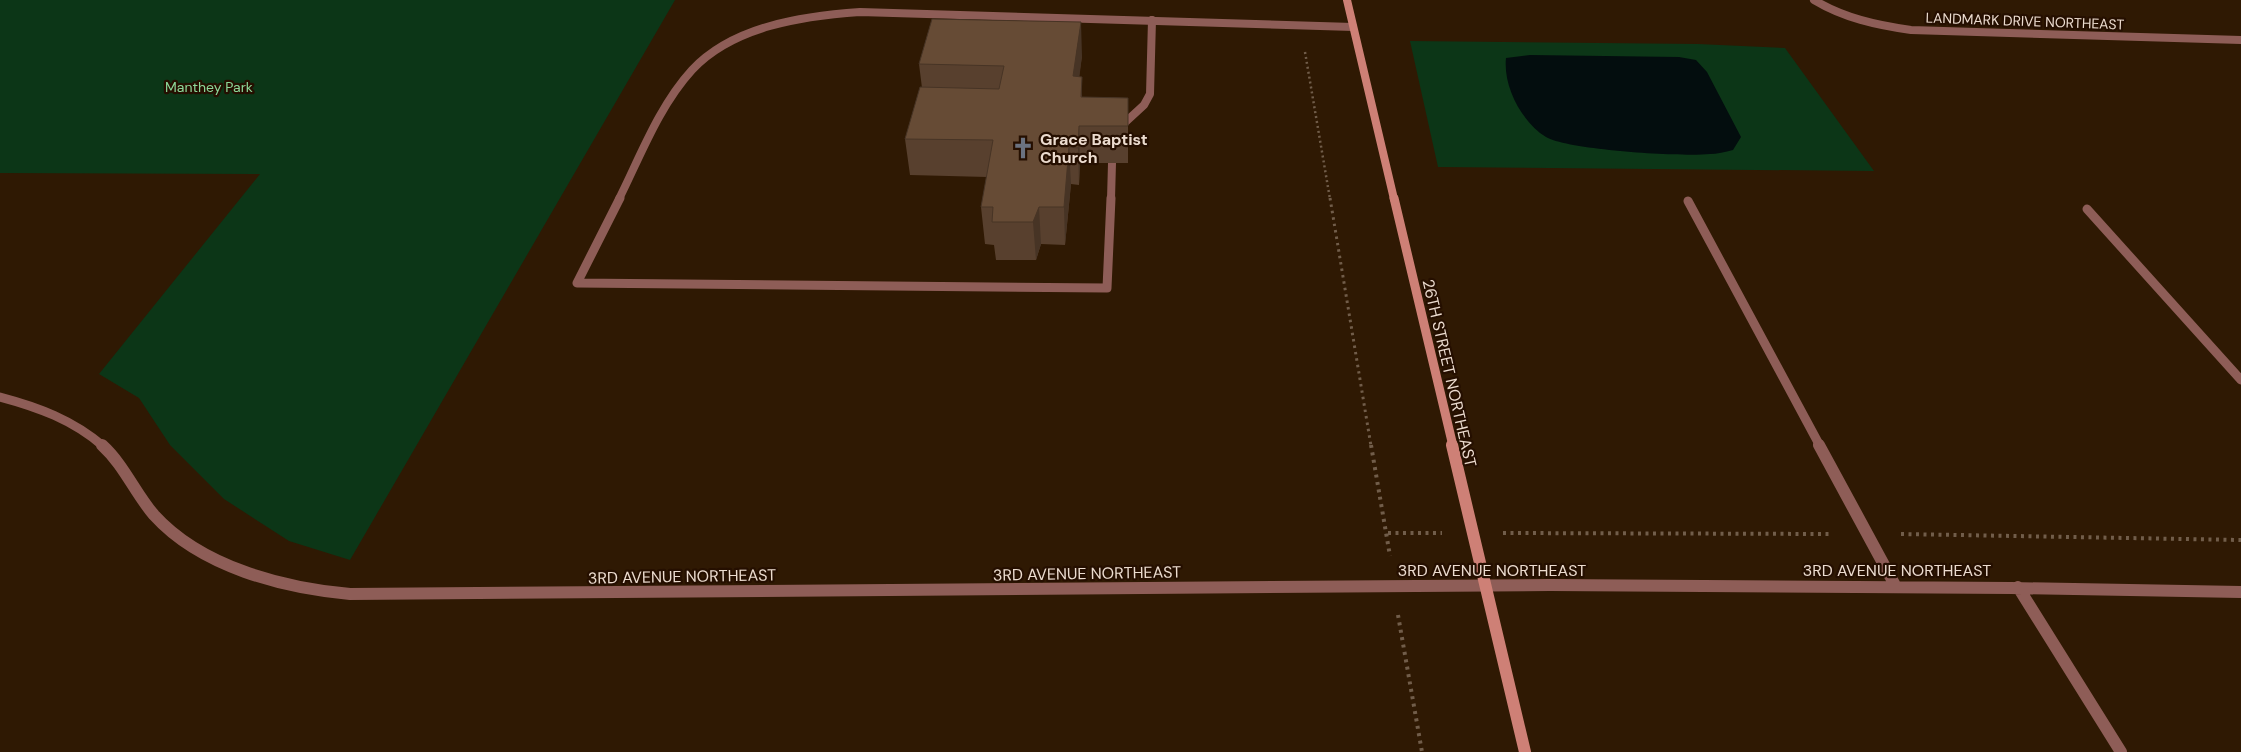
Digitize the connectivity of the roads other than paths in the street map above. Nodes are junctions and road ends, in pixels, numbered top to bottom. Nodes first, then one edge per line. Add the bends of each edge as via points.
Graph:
1 (1347, 0) edge
2 (1814, 0) edge
3 (1152, 20) junction
4 (1353, 26) junction
5 (2241, 40) edge
6 (1112, 134) edge
7 (1112, 163) dead end
8 (1688, 201) dead end
9 (2087, 209) dead end
10 (2241, 380) edge
11 (0, 397) edge
12 (1486, 586) junction
13 (1896, 587) junction
14 (2018, 587) junction
15 (2241, 592) edge
16 (1525, 752) edge
17 (2121, 752) edge

1 - 4 main road, 26TH STREET NORTHEAST
2 - 5 street, LANDMARK DRIVE NORTHEAST via 1849,16 1911,30
3 - 4 street
3 - 6 street via 1150,94 1144,105
3 - 7 street via 860,12 818,15 743,36 704,58 690,72 664,110 577,283 1107,288
4 - 12 main road, 26TH STREET NORTHEAST
8 - 13 street
9 - 10 street
11 - 12 street, 3RD AVENUE NORTHEAST via 40,407 84,429 116,460 160,522 205,554 264,578 335,592 409,595
12 - 13 street, 3RD AVENUE NORTHEAST
12 - 16 main road, 26TH STREET NORTHEAST
13 - 14 street, 3RD AVENUE NORTHEAST
14 - 15 street, 3RD AVENUE NORTHEAST
14 - 17 street

